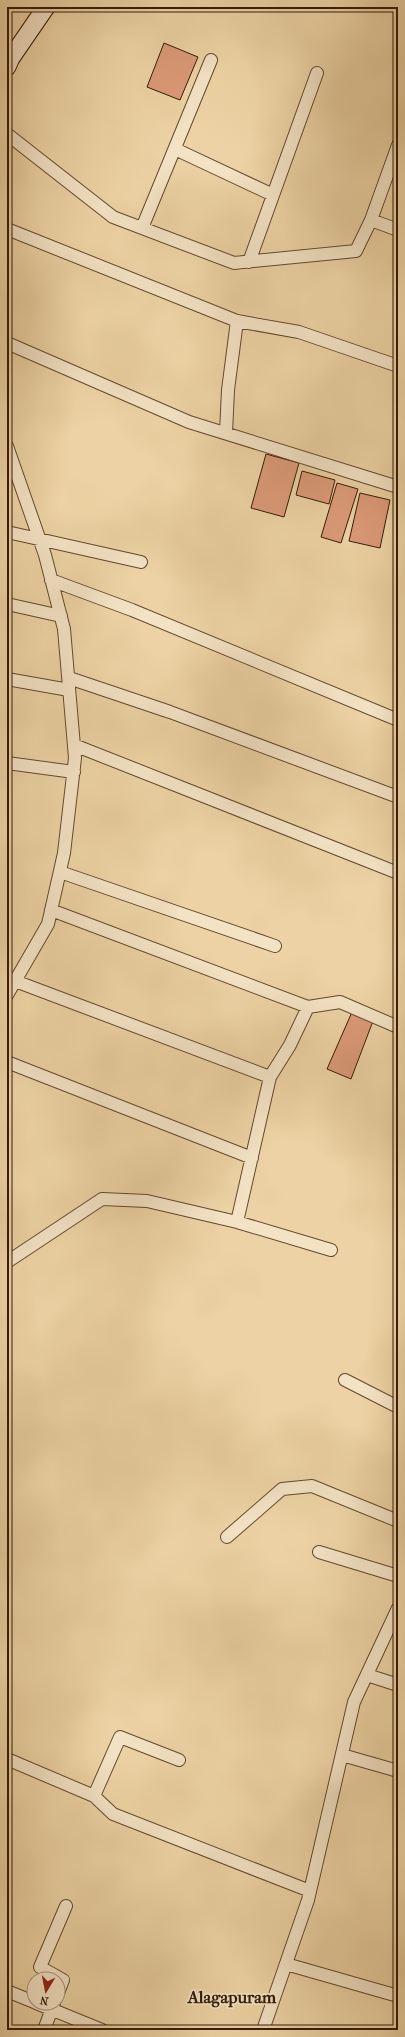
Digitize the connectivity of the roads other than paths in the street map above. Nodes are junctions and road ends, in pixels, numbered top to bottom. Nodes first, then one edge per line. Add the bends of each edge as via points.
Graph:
1 (45, 7) edge
2 (211, 60) dead end
3 (7, 67) edge
4 (318, 73) dead end
5 (7, 134) edge
6 (398, 145) edge
7 (175, 149) junction
8 (273, 195) junction
9 (371, 220) junction
10 (142, 228) junction
11 (7, 229) edge
12 (398, 230) edge
13 (249, 262) junction
14 (237, 321) junction
15 (7, 342) edge
16 (398, 366) edge
17 (226, 433) junction
18 (7, 446) edge
19 (398, 487) edge
20 (7, 532) edge
21 (39, 540) junction
22 (141, 562) dead end
23 (52, 580) junction
24 (7, 604) edge
25 (61, 616) junction
26 (7, 679) edge
27 (69, 684) junction
28 (398, 720) edge
29 (74, 745) junction
30 (7, 763) edge
31 (74, 772) junction
32 (398, 797) edge
33 (60, 872) junction
34 (398, 873) edge
35 (51, 910) junction
36 (275, 946) dead end
37 (15, 981) junction
38 (7, 995) edge
39 (308, 1007) junction
40 (398, 1027) edge
41 (7, 1062) edge
42 (270, 1077) junction
43 (252, 1158) junction
44 (237, 1222) junction
45 (331, 1250) dead end
46 (7, 1262) edge
47 (345, 1380) dead end
48 (398, 1407) edge
49 (398, 1521) edge
50 (227, 1537) dead end
51 (319, 1552) dead end
52 (398, 1576) edge
53 (398, 1608) edge
54 (367, 1675) junction
55 (398, 1685) edge
56 (342, 1755) junction
57 (7, 1759) edge
58 (179, 1760) dead end
59 (398, 1771) edge
60 (94, 1796) junction
61 (310, 1891) junction
62 (66, 1906) dead end
63 (286, 1964) junction
64 (47, 1971) edge
65 (7, 1991) edge
66 (398, 1996) edge
67 (26, 1999) edge
68 (51, 2011) edge
69 (63, 2011) edge
70 (268, 2029) edge
71 (44, 2030) edge
72 (102, 2030) edge

1 - 3 street
2 - 7 street
4 - 8 street
5 - 10 street via 113,217
6 - 9 street
7 - 8 street
7 - 10 street
8 - 13 street
9 - 12 street
9 - 13 street via 356,251
10 - 13 street via 234,264
11 - 14 street
14 - 16 street via 298,332
14 - 17 street via 228,390
15 - 17 street via 189,422
17 - 19 street
18 - 21 street
20 - 21 street
21 - 22 street
21 - 23 street
23 - 25 street
23 - 28 street via 132,610
24 - 25 street
25 - 27 street
26 - 27 street
27 - 29 street
27 - 32 street via 170,712
29 - 31 street
29 - 34 street
30 - 31 street
31 - 33 street
33 - 35 street
33 - 36 street
35 - 37 street via 48,924
35 - 39 street
37 - 38 street
37 - 42 street
39 - 40 street via 340,1002
39 - 42 street via 290,1045
41 - 43 street
42 - 43 street
43 - 44 street
44 - 45 street
44 - 46 street via 147,1201 102,1199
47 - 48 street
49 - 50 street via 312,1486 282,1489
51 - 52 street
53 - 54 street
54 - 55 street
54 - 56 street via 354,1702
56 - 59 street
56 - 61 street
57 - 60 street
58 - 60 street via 120,1737
60 - 61 street via 113,1814
61 - 63 street
62 - 64 street via 40,1967
63 - 66 street
63 - 70 street
65 - 67 street
68 - 71 street
69 - 72 street

